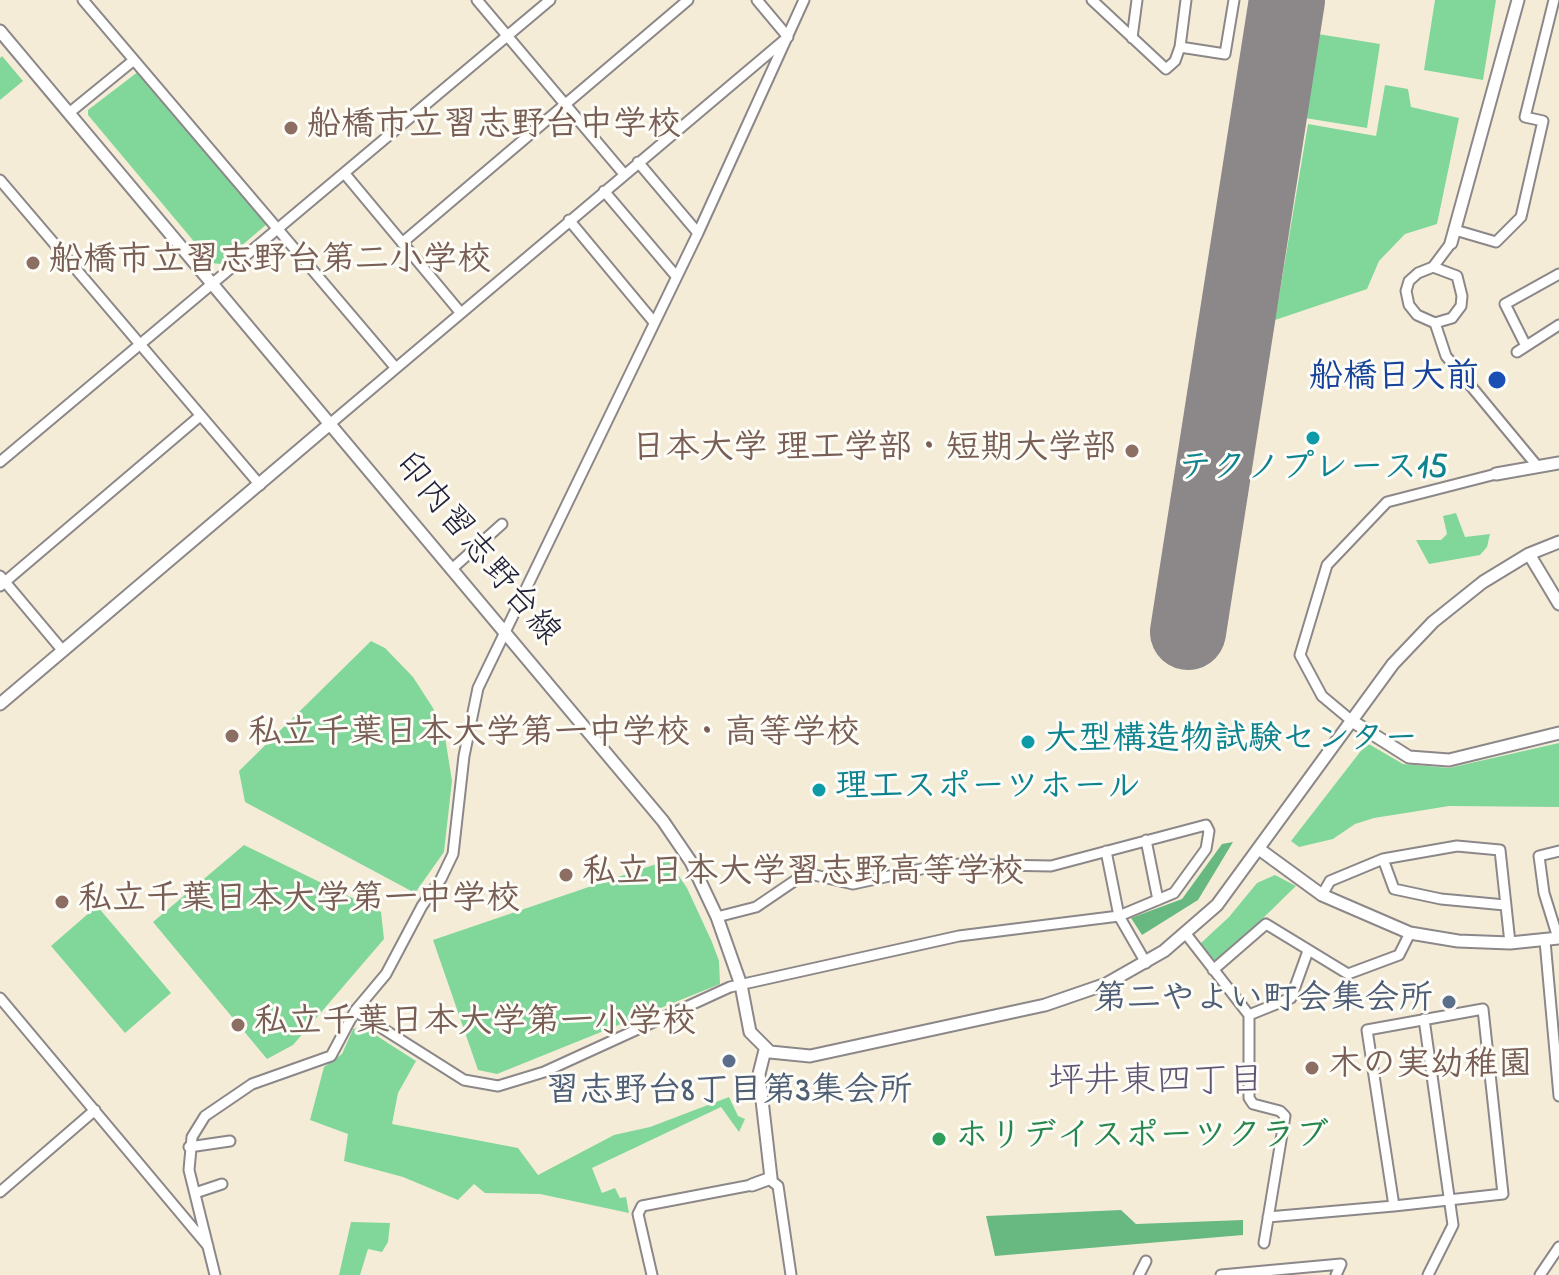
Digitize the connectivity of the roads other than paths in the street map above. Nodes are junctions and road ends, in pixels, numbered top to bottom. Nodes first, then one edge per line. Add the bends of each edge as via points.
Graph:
1 (83, 0) edge
2 (477, 0) edge
3 (550, 0) edge
4 (688, 0) edge
5 (757, 0) edge
6 (804, 0) edge
7 (1092, 0) edge
8 (1137, 0) edge
9 (1186, 0) edge
10 (1234, 0) edge
11 (1518, 0) edge
12 (1554, 0) edge
13 (0, 31) edge
14 (508, 36) junction
15 (788, 37) junction
16 (1132, 38) junction
17 (1180, 47) junction
18 (134, 60) junction
19 (563, 105) junction
20 (69, 113) junction
21 (638, 162) junction
22 (345, 174) junction
23 (624, 174) junction
24 (0, 180) edge
25 (604, 191) junction
26 (569, 220) junction
27 (278, 230) junction
28 (1455, 230) junction
29 (698, 233) junction
30 (402, 243) junction
31 (1451, 243) junction
32 (1433, 267) junction
33 (1448, 270) junction
34 (1559, 274) edge
35 (676, 276) junction
36 (213, 283) junction
37 (460, 312) junction
38 (653, 321) junction
39 (1435, 323) junction
40 (1559, 325) edge
41 (1525, 344) junction
42 (140, 346) junction
43 (1517, 352) dead end
44 (395, 367) junction
45 (200, 416) junction
46 (331, 423) junction
47 (0, 462) edge
48 (1559, 463) edge
49 (1538, 467) junction
50 (1496, 474) joint
51 (260, 485) junction
52 (502, 524) dead end
53 (1559, 542) edge
54 (1529, 554) junction
55 (453, 568) junction
56 (2, 581) edge
57 (1559, 604) edge
58 (505, 630) junction
59 (63, 651) junction
60 (0, 704) edge
61 (1352, 721) junction
62 (1559, 733) edge
63 (1146, 840) junction
64 (1259, 849) junction
65 (1106, 851) junction
66 (1559, 851) edge
67 (1383, 859) junction
68 (1322, 895) junction
69 (1158, 900) junction
70 (1505, 905) junction
71 (1119, 916) junction
72 (717, 917) junction
73 (1410, 933) junction
74 (1186, 934) junction
75 (1558, 938) edge
76 (1545, 941) junction
77 (1510, 943) junction
78 (1308, 951) junction
79 (1146, 963) junction
80 (1213, 970) junction
81 (741, 985) junction
82 (1555, 994) edge
83 (0, 998) edge
84 (355, 1011) junction
85 (1249, 1015) junction
86 (1424, 1019) junction
87 (765, 1050) junction
88 (1559, 1096) edge
89 (95, 1110) junction
90 (230, 1141) dead end
91 (189, 1147) junction
92 (770, 1175) junction
93 (222, 1184) dead end
94 (752, 1185) joint
95 (0, 1192) edge
96 (195, 1193) junction
97 (1450, 1199) junction
98 (1394, 1206) junction
99 (1268, 1217) junction
100 (1264, 1243) dead end
101 (1559, 1247) edge
102 (211, 1250) junction
103 (1146, 1261) dead end
104 (1260, 1274) edge
105 (215, 1275) edge
106 (652, 1275) edge
107 (791, 1275) edge
108 (1139, 1275) edge
109 (1221, 1275) edge
110 (1336, 1275) edge
111 (1428, 1275) edge
112 (1540, 1275) edge

1 - 18 street
2 - 14 street
3 - 14 street
4 - 19 street
5 - 15 street
6 - 15 street
7 - 16 street
8 - 16 street
9 - 17 street
10 - 17 street via 1225,54
11 - 28 street
12 - 28 street via 1525,117 1543,121 1521,217 1496,242
13 - 20 street, 印内習志野台線
14 - 19 street
14 - 22 street
15 - 21 street
15 - 29 street
16 - 17 street via 1166,69
18 - 20 street
18 - 27 street
19 - 23 street
19 - 30 street
20 - 36 street, 印内習志野台線
21 - 23 street
21 - 29 street
22 - 27 street
22 - 30 street
23 - 25 street
24 - 42 street
25 - 26 street
25 - 35 street
26 - 37 street
26 - 38 street
27 - 36 street
27 - 44 street
28 - 31 street
29 - 35 street
30 - 37 street
31 - 32 street
31 - 33 street
32 - 33 street
32 - 39 street via 1418,273 1406,291 1417,315
33 - 39 street via 1461,286 1461,306 1452,318
34 - 41 street via 1505,304
35 - 38 street
36 - 42 street
36 - 46 street, 印内習志野台線
37 - 44 street
38 - 58 street
39 - 49 street via 1446,356
40 - 41 street
41 - 43 street
42 - 45 street
42 - 47 street
44 - 46 street
45 - 51 street
45 - 56 street
46 - 51 street
46 - 55 street, 印内習志野台線
48 - 49 street
49 - 50 street
50 - 61 street via 1387,502 1327,565 1300,655 1322,696
51 - 59 street
52 - 55 street
53 - 54 street
54 - 57 street
54 - 61 street via 1433,622 1393,664
55 - 58 street, 印内習志野台線
56 - 59 street
58 - 72 street, 印内習志野台線 via 663,821 691,862
58 - 84 street via 478,688 453,854 386,974
59 - 60 street
61 - 62 street via 1409,757 1449,760
61 - 64 street
63 - 65 street
63 - 69 street
63 - 69 street via 1206,825 1209,831 1206,849 1174,893
64 - 68 street
64 - 74 street via 1217,905
65 - 71 street
65 - 72 street via 1051,866 944,864 853,884 806,873 756,907
66 - 75 street via 1539,856
67 - 68 street via 1330,881
67 - 70 street via 1394,889
67 - 70 street via 1457,846 1500,850
68 - 73 street
69 - 71 street
70 - 77 street
71 - 79 street
71 - 81 street via 959,936
72 - 81 street, 印内習志野台線
73 - 77 street
73 - 78 street via 1399,955 1348,974
74 - 79 street
74 - 80 street
75 - 76 street
76 - 77 street
76 - 82 street
78 - 80 street via 1266,924
78 - 85 street via 1291,998
79 - 87 street via 1106,984 1045,1005 810,1056 787,1057
80 - 85 street
81 - 84 street via 544,1072 498,1086 464,1080
81 - 87 street, 印内習志野台線 via 750,1032
82 - 88 street
83 - 89 street
84 - 91 street via 331,1056 271,1075 229,1098 205,1116
85 - 99 street via 1249,1098 1285,1116
86 - 97 street
86 - 97 street via 1483,1009 1503,1194
86 - 98 street via 1367,1030
87 - 92 street via 759,1074
89 - 95 street
89 - 102 street
90 - 91 street
91 - 96 street
92 - 94 street
92 - 107 street via 778,1186
93 - 96 street
94 - 106 street via 642,1206 638,1214
96 - 102 street
97 - 98 street
97 - 111 street via 1453,1225
98 - 99 street
99 - 100 street
101 - 112 street
102 - 105 street
103 - 108 street
104 - 109 street
104 - 110 street via 1341,1264

